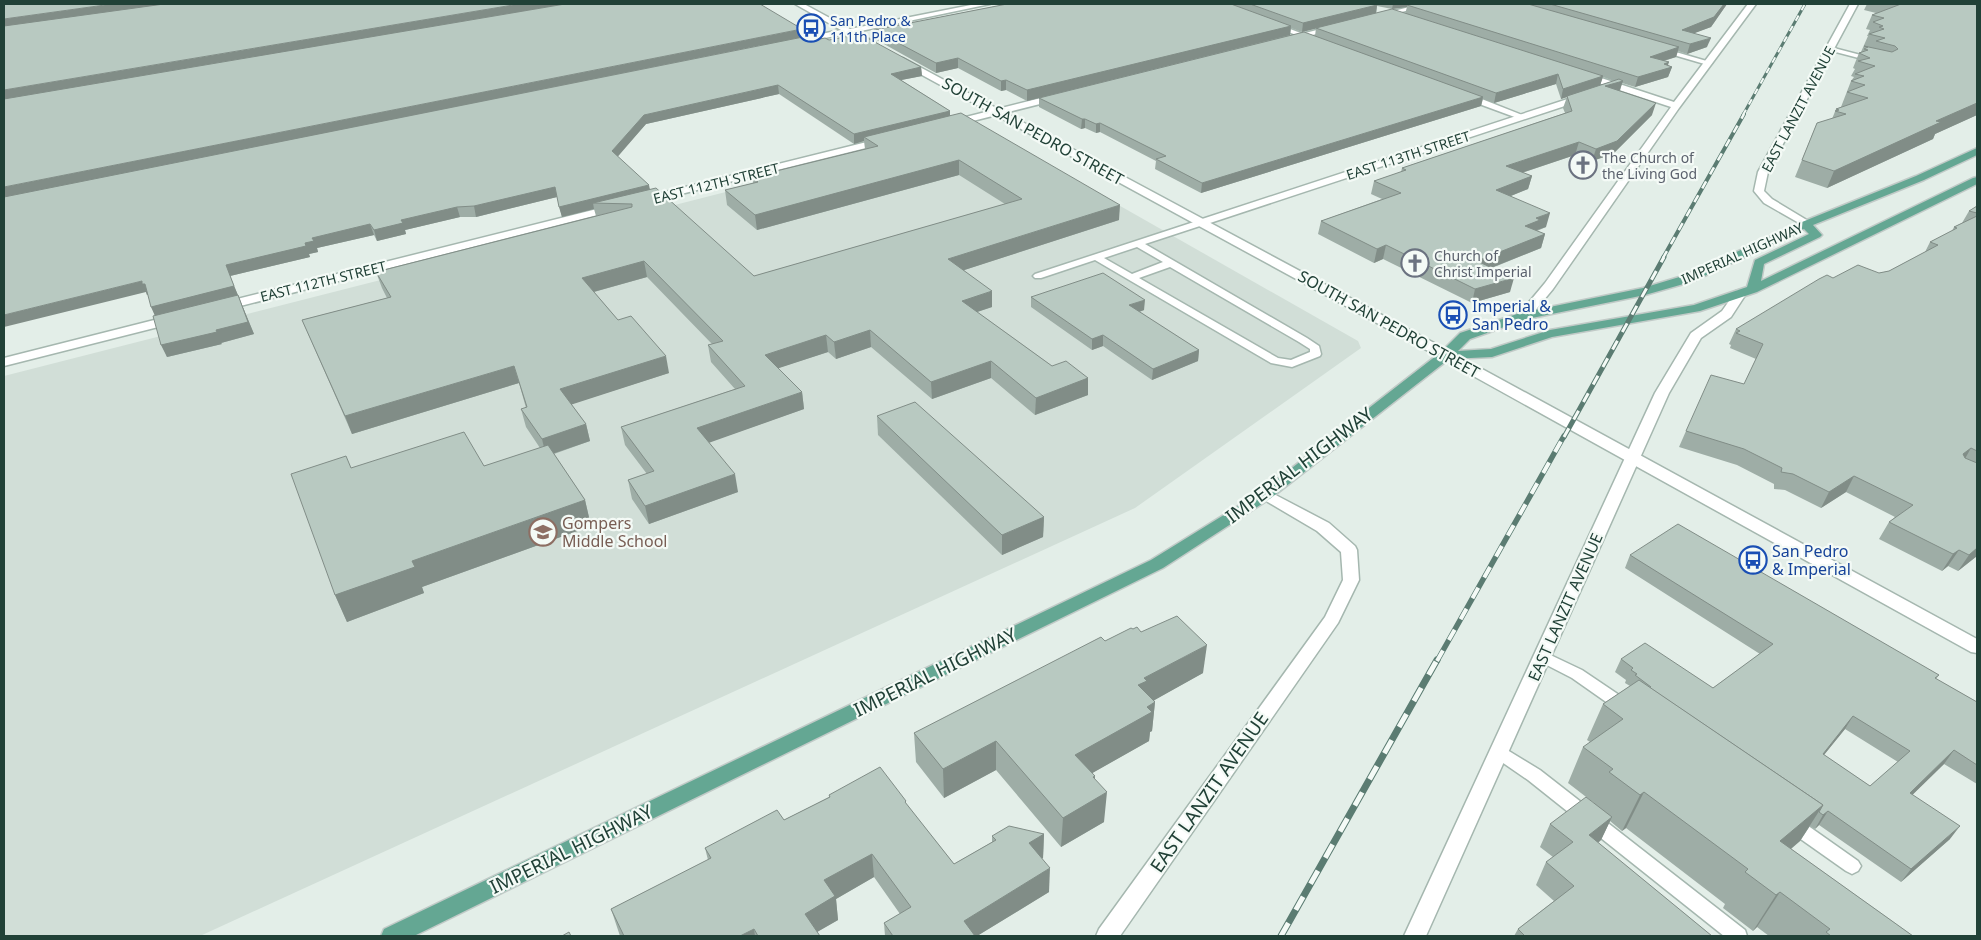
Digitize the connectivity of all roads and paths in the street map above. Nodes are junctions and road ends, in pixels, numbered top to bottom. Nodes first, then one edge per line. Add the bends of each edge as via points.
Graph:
1 (799, 4) edge
2 (986, 4) edge
3 (1428, 4) edge
4 (1752, 4) edge
5 (1854, 4) edge
6 (1370, 7) edge
7 (1389, 13) junction
8 (1370, 18) edge
9 (1410, 20) edge
10 (1268, 23) edge
11 (1341, 26) edge
12 (848, 31) junction
13 (1302, 35) junction
14 (1284, 40) edge
15 (1317, 41) edge
16 (790, 43) edge
17 (877, 47) edge
18 (1652, 47) edge
19 (1830, 49) junction
20 (892, 55) edge
21 (1879, 62) edge
22 (1708, 63) junction
23 (1569, 71) edge
24 (1616, 86) junction
25 (1066, 95) edge
26 (1462, 95) edge
27 (1676, 106) junction
28 (1000, 112) junction
29 (1523, 117) junction
30 (942, 126) edge
31 (894, 138) edge
32 (1977, 151) edge
33 (1977, 180) edge
34 (1200, 223) junction
35 (1806, 224) junction
36 (1137, 243) junction
37 (1096, 256) junction
38 (1171, 264) junction
39 (1038, 276) dead end
40 (1131, 277) junction
41 (1746, 292) junction
42 (206, 311) edge
43 (187, 316) edge
44 (1524, 316) junction
45 (1446, 355) junction
46 (4, 362) edge
47 (1633, 457) junction
48 (1266, 495) junction
49 (1977, 647) edge
50 (1542, 656) junction
51 (1642, 719) edge
52 (1499, 750) junction
53 (1779, 815) edge
54 (1852, 866) dead end
55 (392, 936) edge
56 (1107, 936) edge
57 (1414, 936) edge
58 (1738, 936) edge

1 - 12 street
2 - 12 street
3 - 7 street
4 - 22 street
5 - 19 street, EAST LANZIT AVENUE
6 - 7 street
7 - 8 street
7 - 9 street
10 - 13 lane
11 - 13 street
12 - 16 street
12 - 17 street
13 - 14 street
13 - 15 lane
18 - 22 lane
19 - 21 lane
19 - 35 street, EAST LANZIT AVENUE via 1763,172 1759,191 1768,201
20 - 28 street, SOUTH SAN PEDRO STREET
22 - 27 street
23 - 24 street
24 - 27 street
24 - 29 street, EAST 113TH STREET
25 - 28 street
26 - 29 lane
27 - 44 street via 1549,286
28 - 30 street
28 - 34 street, SOUTH SAN PEDRO STREET
29 - 34 street, EAST 113TH STREET
31 - 42 street, EAST 112TH STREET
32 - 35 main road, IMPERIAL HIGHWAY
33 - 41 main road, IMPERIAL HIGHWAY
34 - 36 lane
34 - 45 street, SOUTH SAN PEDRO STREET
35 - 41 main road via 1816,235 1759,262
35 - 44 main road, IMPERIAL HIGHWAY via 1690,278 1645,291
36 - 37 lane
36 - 38 lane
37 - 39 lane
37 - 40 lane
38 - 40 lane
38 - 40 lane via 1303,340 1315,348 1316,354 1292,364 1275,361
41 - 45 main road, IMPERIAL HIGHWAY via 1696,308 1550,334 1492,353
41 - 47 street, EAST LANZIT AVENUE via 1726,314 1696,336 1662,392
43 - 46 street
44 - 45 main road, IMPERIAL HIGHWAY via 1466,336
45 - 47 street, SOUTH SAN PEDRO STREET
45 - 48 main road, IMPERIAL HIGHWAY
47 - 49 street, SOUTH SAN PEDRO STREET
47 - 50 street, EAST LANZIT AVENUE
48 - 55 main road, IMPERIAL HIGHWAY via 1157,564
48 - 56 street, EAST LANZIT AVENUE via 1323,527 1349,550 1351,580 1332,619
50 - 51 lane via 1578,674
50 - 52 street, EAST LANZIT AVENUE
52 - 57 street, EAST LANZIT AVENUE
52 - 58 lane
53 - 54 lane

